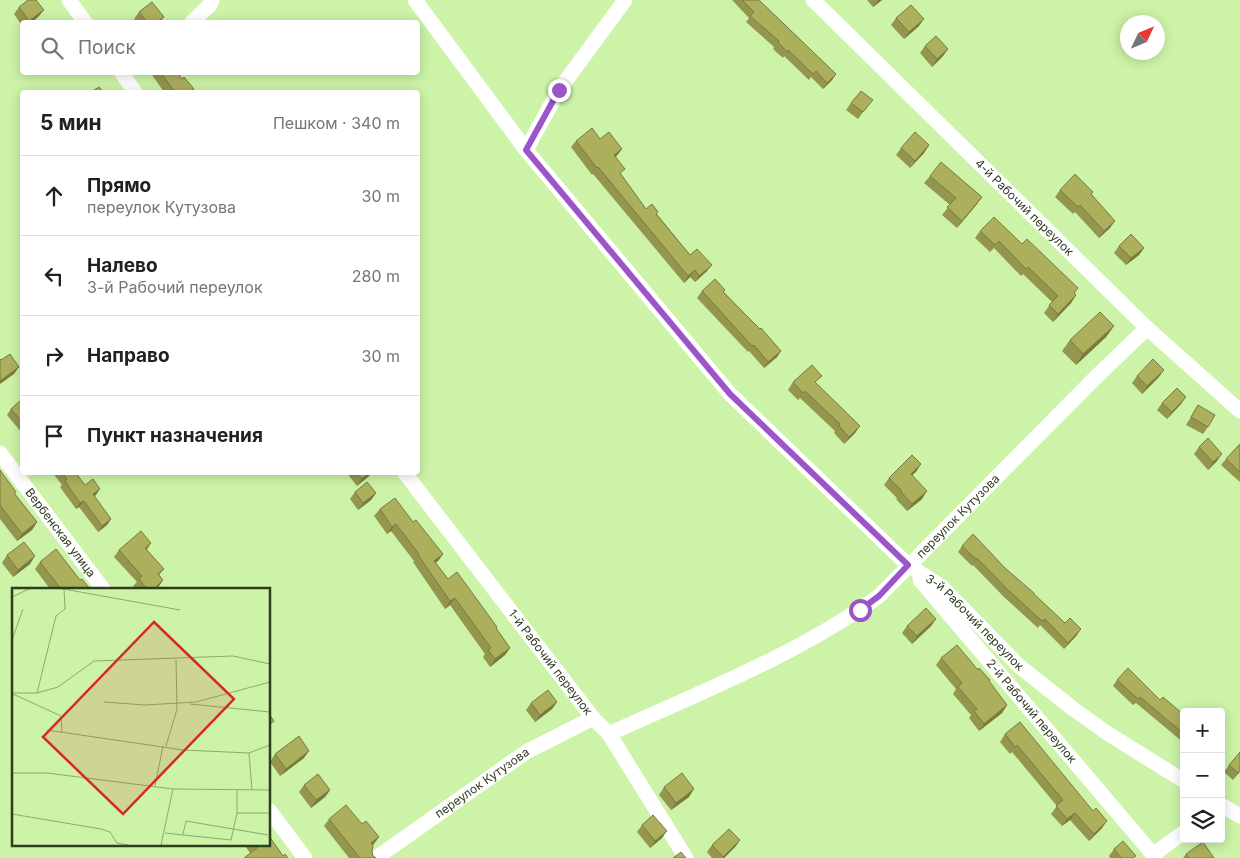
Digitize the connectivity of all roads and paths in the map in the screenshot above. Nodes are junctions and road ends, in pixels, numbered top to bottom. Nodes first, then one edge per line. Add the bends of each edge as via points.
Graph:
1 (69, 0) edge
2 (212, 0) edge
3 (415, 0) edge
4 (625, 0) edge
5 (813, 0) edge
6 (84, 20) edge
7 (194, 20) edge
8 (526, 150) junction
9 (1147, 328) junction
10 (1240, 411) edge
11 (0, 453) edge
12 (406, 475) edge
13 (908, 565) junction
14 (101, 588) edge
15 (593, 718) junction
16 (609, 734) junction
17 (1180, 779) edge
18 (1225, 807) edge
19 (270, 811) edge
20 (1240, 816) edge
21 (1180, 835) edge
22 (1155, 856) edge
23 (305, 858) edge
24 (376, 858) edge
25 (686, 858) edge

1 - 6 street
2 - 7 street
3 - 8 street, 3-й Рабочий переулок
4 - 8 street via 559,90
5 - 9 street, 4-й Рабочий переулок
8 - 13 street, 3-й Рабочий переулок via 730,394
9 - 10 street, 4-й Рабочий переулок
9 - 13 street, переулок Кутузова
11 - 14 street, Вербенская улица
12 - 15 street, 1-й Рабочий переулок
13 - 16 street, переулок Кутузова via 879,596 788,652
13 - 17 street, 3-й Рабочий переулок via 942,587 1019,666 1072,708
13 - 22 street, 2-й Рабочий переулок
15 - 16 street, 1-й Рабочий переулок
15 - 24 street, переулок Кутузова via 526,752
16 - 25 street, 1-й Рабочий переулок
18 - 20 street
19 - 23 street
21 - 22 street

